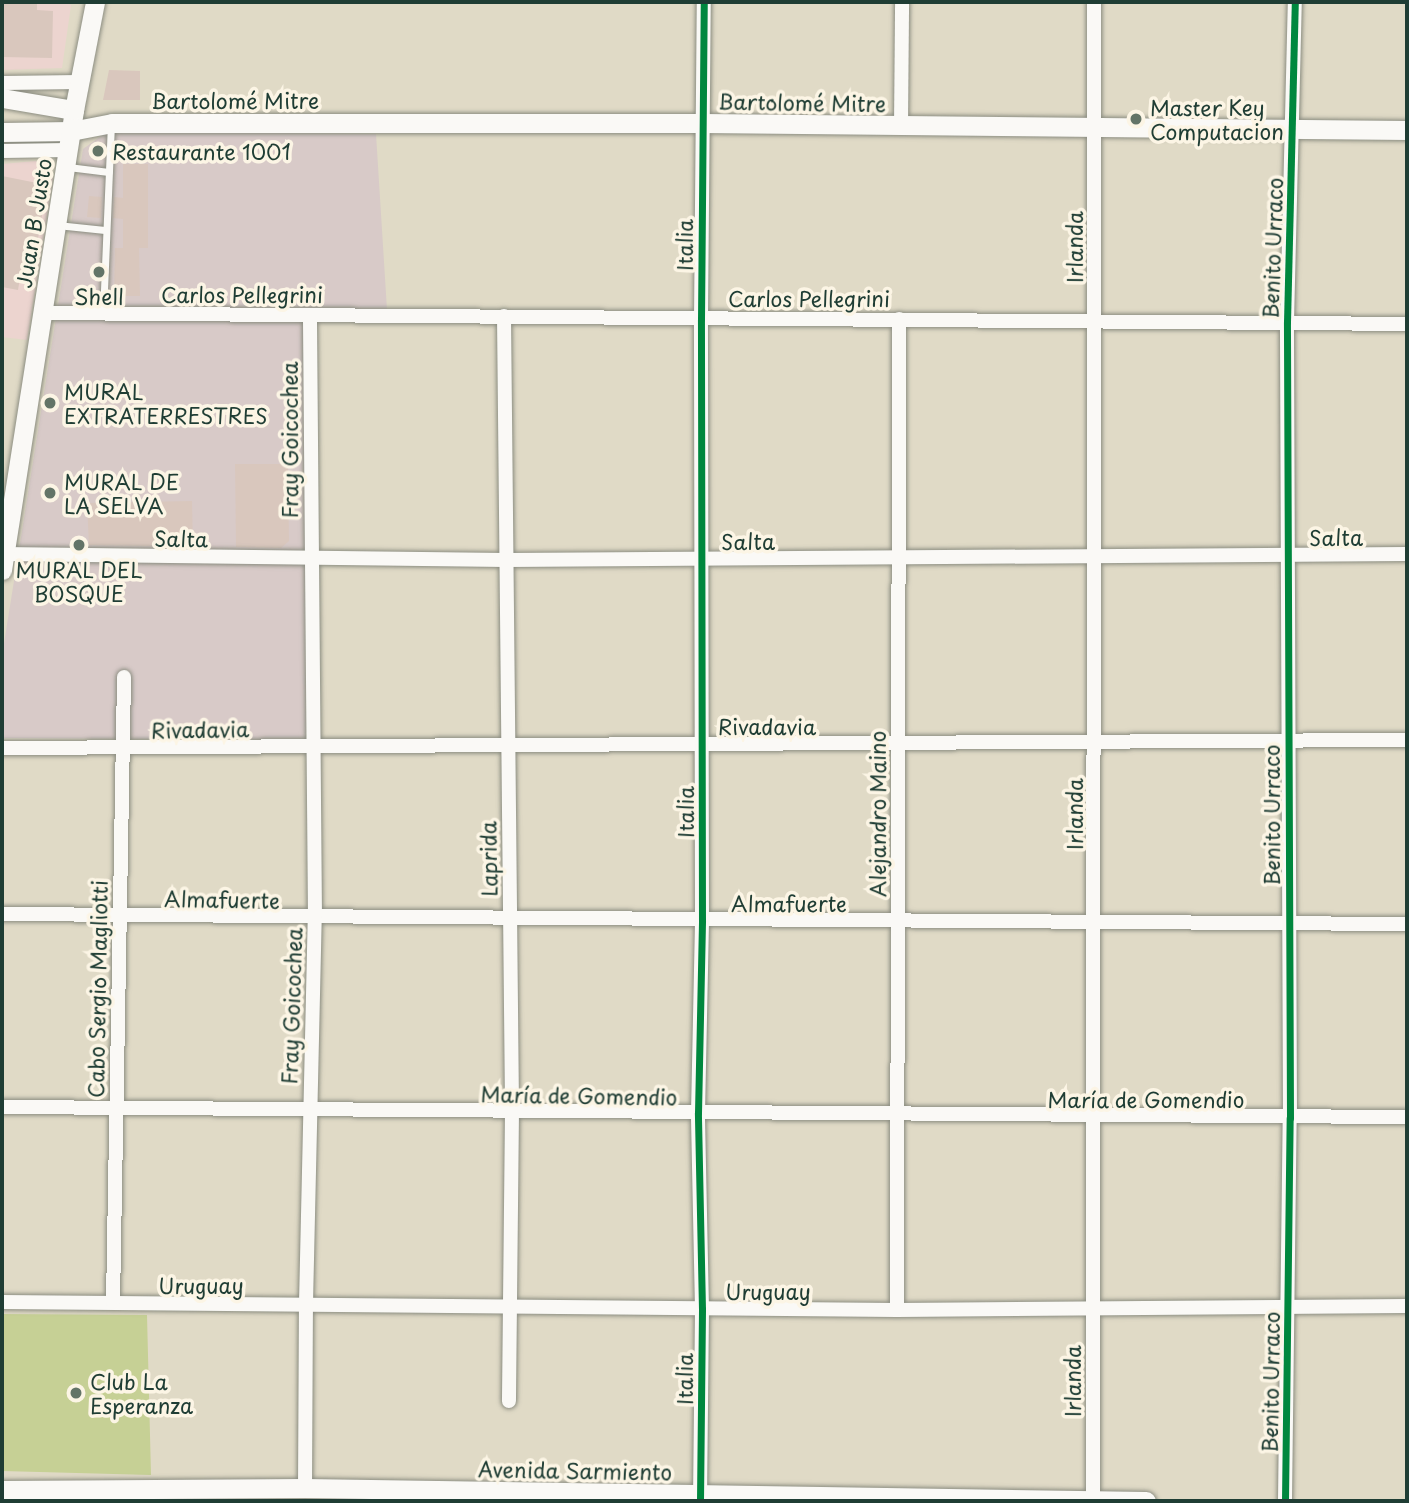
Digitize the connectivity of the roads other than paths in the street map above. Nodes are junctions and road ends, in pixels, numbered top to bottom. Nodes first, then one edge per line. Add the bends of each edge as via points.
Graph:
1 (95, 2) edge
2 (704, 2) edge
3 (902, 2) edge
4 (1094, 2) edge
5 (1295, 2) edge
6 (79, 82) junction
7 (2, 83) edge
8 (2, 99) edge
9 (74, 110) junction
10 (111, 123) junction
11 (702, 123) junction
12 (901, 127) junction
13 (1095, 127) junction
14 (1293, 130) junction
15 (1407, 130) edge
16 (2, 132) edge
17 (68, 149) junction
18 (2, 151) edge
19 (109, 172) junction
20 (56, 224) junction
21 (105, 230) junction
22 (43, 313) junction
23 (103, 314) junction
24 (310, 315) junction
25 (504, 316) junction
26 (701, 319) junction
27 (898, 319) junction
28 (1095, 321) junction
29 (1287, 322) junction
30 (1407, 324) edge
31 (1407, 554) edge
32 (1290, 555) junction
33 (1095, 556) junction
34 (2, 557) edge
35 (311, 558) junction
36 (898, 558) junction
37 (702, 559) junction
38 (506, 561) junction
39 (124, 677) dead end
40 (1407, 740) edge
41 (1289, 741) junction
42 (1095, 742) junction
43 (898, 743) junction
44 (702, 744) junction
45 (311, 745) junction
46 (508, 745) junction
47 (2, 748) edge
48 (124, 748) junction
49 (2, 914) edge
50 (119, 914) junction
51 (315, 918) junction
52 (510, 919) junction
53 (702, 920) junction
54 (897, 921) junction
55 (1095, 923) junction
56 (1289, 924) junction
57 (1407, 924) edge
58 (2, 1107) edge
59 (116, 1108) junction
60 (309, 1110) junction
61 (512, 1111) junction
62 (698, 1113) junction
63 (897, 1115) junction
64 (1094, 1116) junction
65 (1407, 1117) edge
66 (1290, 1118) junction
67 (2, 1301) edge
68 (113, 1302) junction
69 (306, 1303) junction
70 (1407, 1306) edge
71 (1093, 1307) junction
72 (1288, 1307) junction
73 (510, 1308) junction
74 (702, 1309) junction
75 (897, 1310) junction
76 (509, 1401) dead end
77 (305, 1488) junction
78 (2, 1490) edge
79 (499, 1496) edge
80 (700, 1499) edge
81 (1093, 1501) edge
82 (1146, 1501) edge
83 (1285, 1501) edge

1 - 6 main road, Juan B Justo
2 - 11 street, Italia
3 - 12 street
4 - 13 street, Irlanda
5 - 14 street, Benito Urraco
6 - 7 street
6 - 9 main road, Juan B Justo
8 - 9 main road
9 - 17 main road, Juan B Justo
10 - 11 main road, Bartolomé Mitre
10 - 17 main road, Bartolomé Mitre
10 - 19 lane
11 - 12 main road, Bartolomé Mitre
11 - 26 street, Italia
12 - 13 main road, Bartolomé Mitre
13 - 14 main road, Bartolomé Mitre
13 - 28 street, Irlanda
14 - 15 main road, Bartolomé Mitre
14 - 29 street, Benito Urraco
16 - 17 main road, Bartolomé Mitre
17 - 18 street
17 - 19 lane
17 - 20 main road, Juan B Justo
19 - 21 lane
20 - 21 lane
20 - 22 main road, Juan B Justo
21 - 23 lane
22 - 23 street, Carlos Pellegrini
22 - 34 main road, Juan B Justo
23 - 24 street, Carlos Pellegrini
24 - 25 street, Carlos Pellegrini
24 - 35 street, Fray Goicochea
25 - 26 street, Carlos Pellegrini
25 - 38 street, Laprida
26 - 27 street, Carlos Pellegrini
26 - 37 street, Italia
27 - 28 street, Carlos Pellegrini
27 - 36 street, Alejandro Maino
28 - 29 street, Carlos Pellegrini
28 - 33 street, Irlanda
29 - 30 street, Carlos Pellegrini
29 - 32 street, Benito Urraco
31 - 32 street, Salta
32 - 33 street, Salta
32 - 41 street, Benito Urraco
33 - 36 street, Salta
33 - 42 street, Irlanda
34 - 35 street, Salta
35 - 38 street, Salta
35 - 45 street, Fray Goicochea
36 - 37 street, Salta
36 - 43 street, Alejandro Maino
37 - 38 street, Salta
37 - 44 street, Italia
38 - 46 street, Laprida
39 - 48 street, Cabo Sergio Magliotti
40 - 41 street, Rivadavia
41 - 42 street, Rivadavia
41 - 56 street, Benito Urraco
42 - 43 street, Rivadavia
42 - 55 street, Irlanda
43 - 44 street, Rivadavia
43 - 54 street, Alejandro Maino
44 - 46 street, Rivadavia
44 - 53 street, Italia
45 - 46 street, Rivadavia
45 - 48 street, Rivadavia
45 - 51 street, Fray Goicochea
46 - 52 street, Laprida
47 - 48 street, Rivadavia
48 - 50 street, Cabo Sergio Magliotti
49 - 50 street, Almafuerte
50 - 51 street, Almafuerte
50 - 59 street, Cabo Sergio Magliotti
51 - 52 street, Almafuerte
51 - 60 street, Fray Goicochea
52 - 53 street, Almafuerte
52 - 61 street, Laprida
53 - 54 street, Almafuerte
53 - 62 street, Italia
54 - 55 street, Almafuerte
54 - 63 street, Alejandro Maino
55 - 56 street, Almafuerte
55 - 64 street, Irlanda
56 - 57 street, Almafuerte
56 - 66 street, Benito Urraco
58 - 59 street, María de Gomendio
59 - 60 street, María de Gomendio
59 - 68 street, Cabo Sergio Magliotti
60 - 61 street, María de Gomendio
60 - 69 street, Fray Goicochea
61 - 62 street, María de Gomendio
61 - 73 street, Laprida
62 - 63 street, María de Gomendio
62 - 74 street, Italia
63 - 64 street, María de Gomendio
63 - 75 street, Alejandro Maino
64 - 66 street, María de Gomendio
64 - 71 street, Irlanda
65 - 66 street, María de Gomendio
66 - 72 street, Benito Urraco
67 - 68 street, Uruguay
68 - 69 street, Uruguay
69 - 73 street, Uruguay
69 - 77 street, Fray Goicochea
70 - 72 street, Uruguay
71 - 72 street, Uruguay
71 - 75 street, Uruguay
71 - 81 street, Irlanda
72 - 83 street, Benito Urraco
73 - 74 street, Uruguay
73 - 76 street, Laprida
74 - 75 street, Uruguay
74 - 80 street, Italia
77 - 78 main road, Avenida Sarmiento
77 - 79 main road, Avenida Sarmiento
79 - 80 main road, Avenida Sarmiento
80 - 81 main road, Avenida Sarmiento
81 - 82 main road, Avenida Sarmiento

